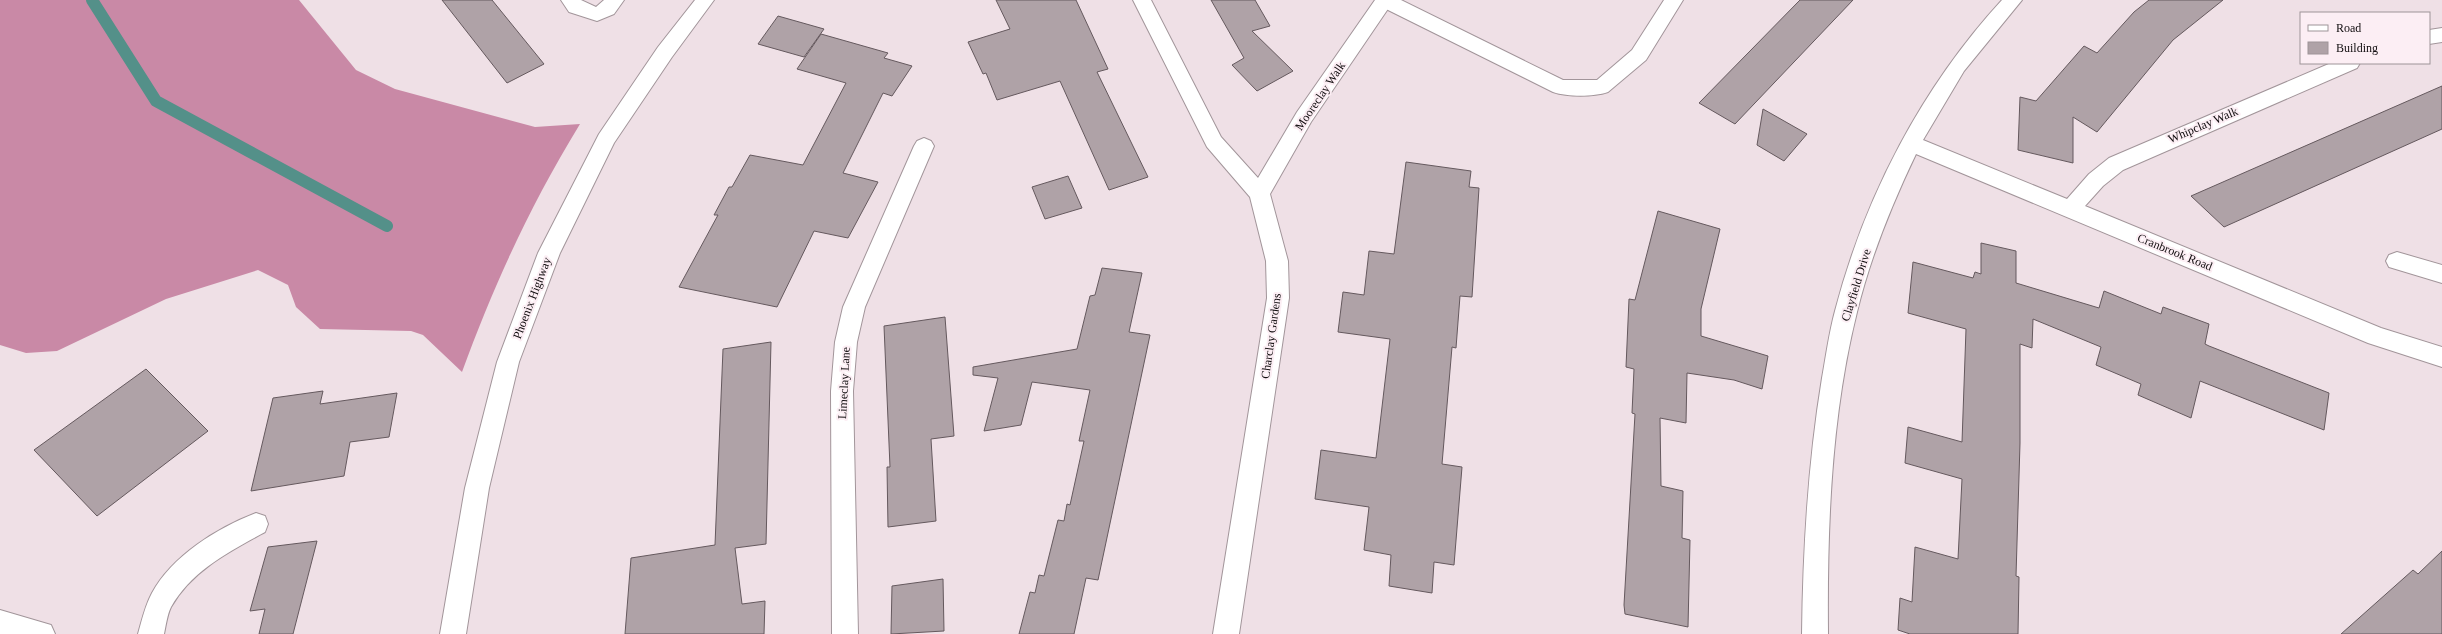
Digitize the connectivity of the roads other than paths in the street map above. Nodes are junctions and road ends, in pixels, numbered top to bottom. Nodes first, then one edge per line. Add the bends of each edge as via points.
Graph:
1 (616, 0) edge
2 (705, 0) edge
3 (1142, 0) edge
4 (1385, 0) edge
5 (1674, 0) edge
6 (2012, 0) edge
7 (573, 3) edge
8 (2442, 35) edge
9 (2430, 36) edge
10 (2348, 64) edge
11 (1911, 143) junction
12 (924, 146) dead end
13 (1260, 194) junction
14 (2070, 209) junction
15 (2397, 261) dead end
16 (2442, 274) edge
17 (2442, 357) edge
18 (256, 524) dead end
19 (0, 622) edge
20 (42, 634) edge
21 (151, 634) edge
22 (453, 634) edge
23 (845, 634) edge
24 (1226, 634) edge
25 (1815, 634) edge

1 - 7 street via 597,14
2 - 22 street, Phoenix Highway via 665,52 606,139 549,253 508,362 477,488
3 - 13 street, Charclay Gardens via 1214,142
4 - 5 street via 1560,87 1580,88 1601,87 1639,54
4 - 13 street, Mooreclay Walk via 1304,117
6 - 11 street, Clayfield Drive via 1993,20 1949,77
8 - 9 street
10 - 14 street, Whipclay Walk via 2116,164 2096,180
11 - 14 street, Cranbrook Road
11 - 25 street, Clayfield Drive via 1873,231 1847,305 1826,422 1814,574
12 - 23 street, Limeclay Lane via 854,307 846,342 842,391
13 - 24 street, Charclay Gardens via 1277,261 1278,298
14 - 17 street, Cranbrook Road via 2376,336
15 - 16 street
18 - 21 street via 216,546 184,570 161,602
19 - 20 street

